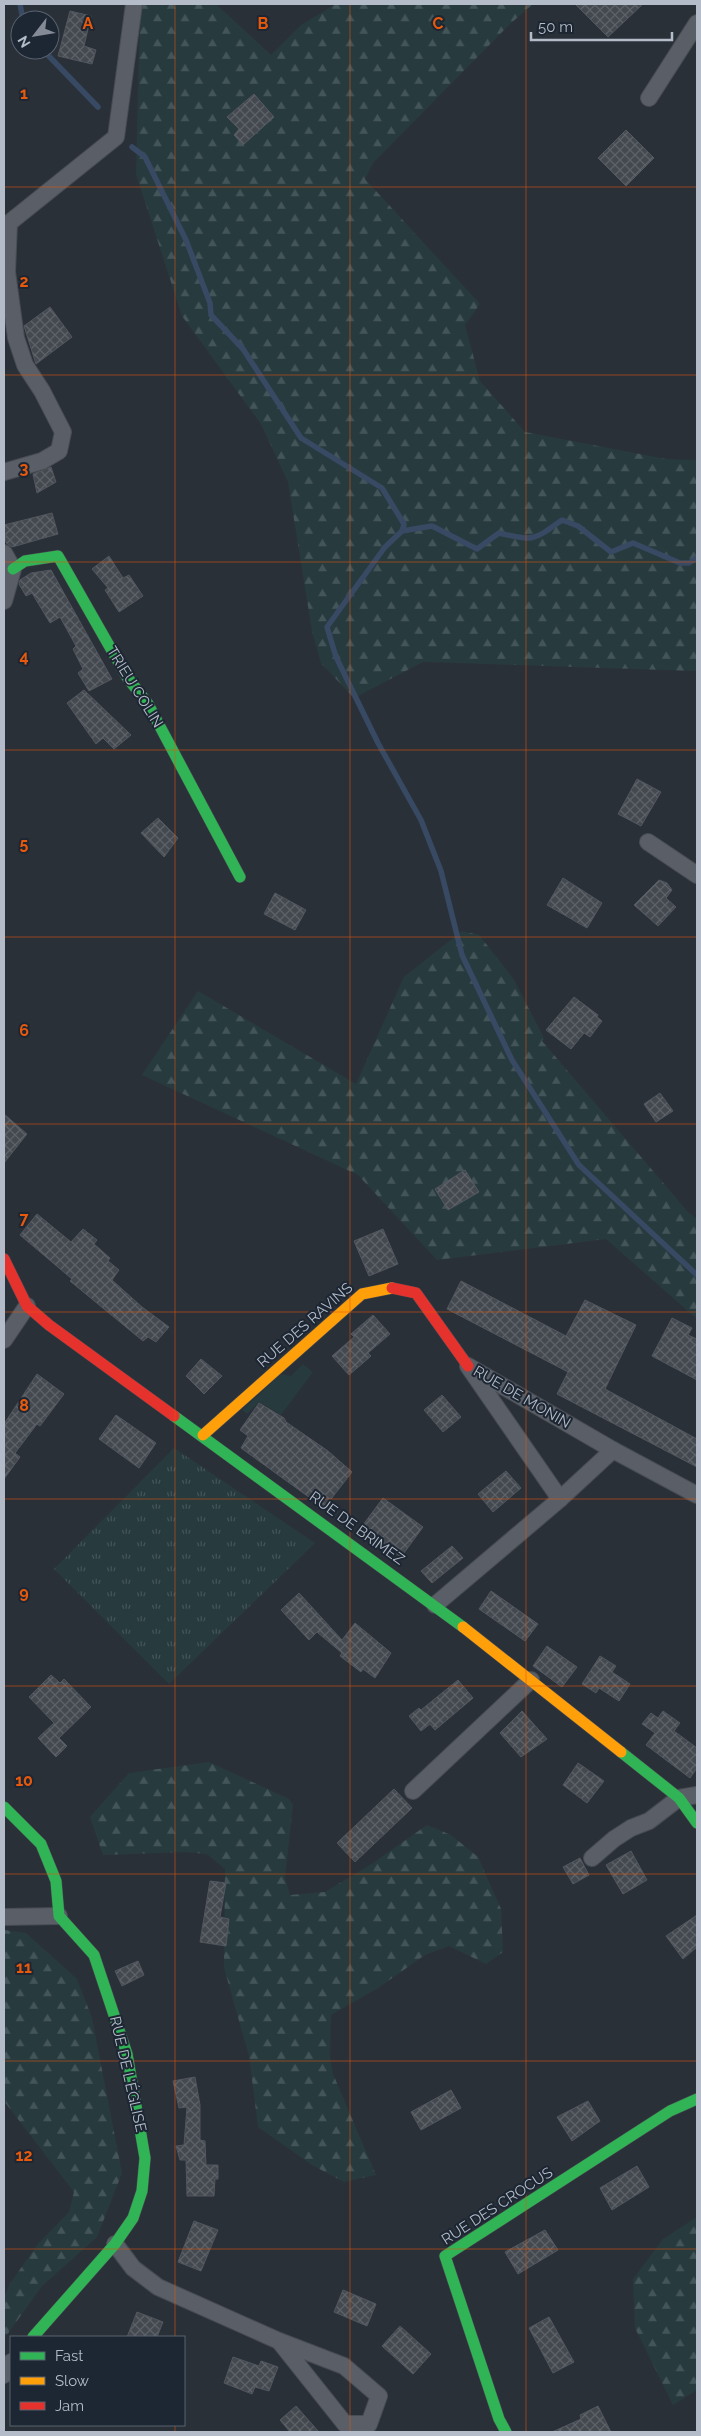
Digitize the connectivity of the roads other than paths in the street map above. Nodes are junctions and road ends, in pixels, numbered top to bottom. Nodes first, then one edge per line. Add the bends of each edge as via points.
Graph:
1 (134, 4) edge
2 (697, 23) edge
3 (649, 98) dead end
4 (6, 220) edge
5 (4, 472) edge
6 (4, 553) edge
7 (13, 569) junction
8 (4, 601) edge
9 (648, 842) dead end
10 (697, 875) edge
11 (240, 877) dead end
12 (4, 1259) edge
13 (27, 1306) junction
14 (4, 1340) edge
15 (468, 1366) junction
16 (203, 1435) junction
17 (613, 1450) junction
18 (697, 1495) edge
19 (560, 1499) junction
20 (435, 1604) junction
21 (531, 1680) junction
22 (413, 1791) dead end
23 (697, 1795) edge
24 (679, 1798) junction
25 (4, 1807) edge
26 (697, 1824) edge
27 (592, 1858) dead end
28 (59, 1916) junction
29 (4, 1917) edge
30 (697, 2099) edge
31 (115, 2244) junction
32 (34, 2336) edge
33 (279, 2341) junction
34 (506, 2432) edge

1 - 4 street via 116,137
2 - 3 street
4 - 5 street via 7,272 16,338 25,365 63,432 59,451 42,461
6 - 7 street
7 - 8 street
7 - 11 street, TRIEU COLIN via 25,561 58,556 128,677 148,704
9 - 10 street
12 - 13 street, RUE DE BRIMEZ
13 - 14 street
13 - 16 street, RUE DE BRIMEZ
15 - 16 street, RUE DES RAVINS via 416,1294 403,1288 384,1286 362,1294
15 - 17 street, RUE DE MONIN
15 - 19 street, RUE DE MONIN
16 - 20 street, RUE DE BRIMEZ
17 - 18 street, RUE DE MONIN
17 - 19 street
19 - 20 street
20 - 21 street, RUE DE BRIMEZ
21 - 22 street
21 - 24 street, RUE DE BRIMEZ
23 - 24 street
24 - 26 street, RUE DE BRIMEZ
24 - 27 street via 649,1822 614,1839
25 - 28 street via 41,1844 56,1881
28 - 29 street
28 - 31 street, RUE DE L'ÉGLISE via 94,1956 122,2038 140,2123 145,2158 142,2191 133,2218
30 - 34 street, RUE DES CROCUS via 670,2111 446,2256 498,2419
31 - 32 street, RUE DE L'ÉGLISE
31 - 33 street via 133,2268 158,2287
33 - 33 street via 344,2366 379,2396 369,2424 345,2424

